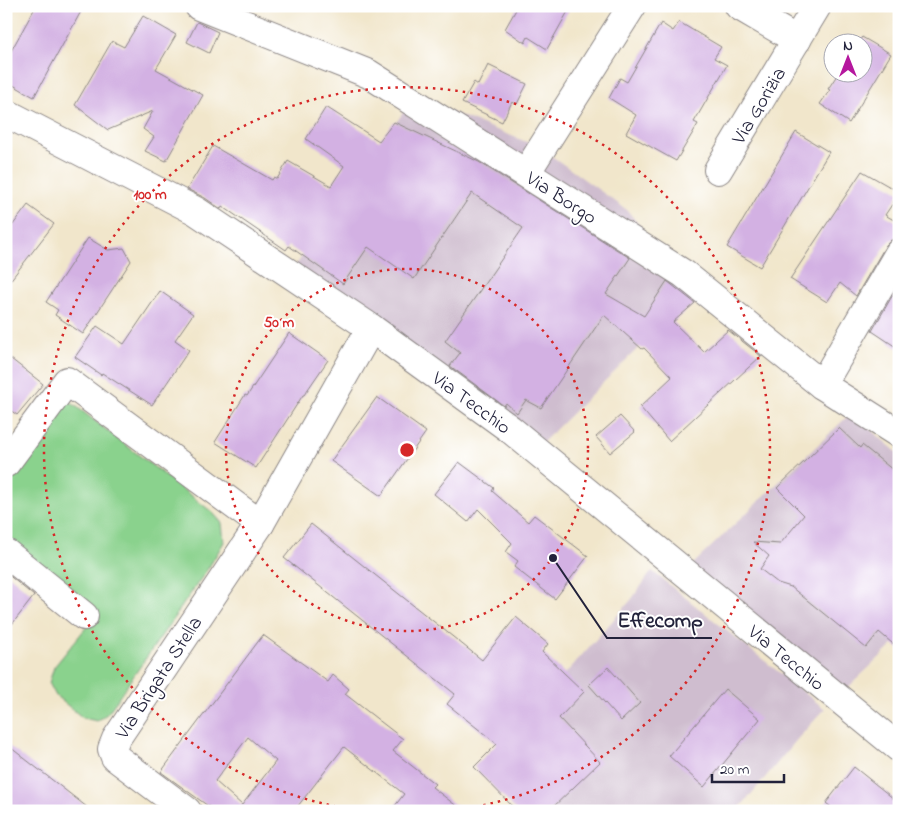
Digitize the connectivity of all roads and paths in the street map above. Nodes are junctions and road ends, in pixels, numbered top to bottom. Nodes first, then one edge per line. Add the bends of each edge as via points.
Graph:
1 (199, 6) edge
2 (632, 6) edge
3 (739, 6) edge
4 (817, 6) edge
5 (797, 40) junction
6 (6, 113) edge
7 (718, 170) dead end
8 (526, 173) junction
9 (899, 253) edge
10 (371, 328) junction
11 (822, 385) junction
12 (898, 433) edge
13 (6, 463) edge
14 (260, 524) junction
15 (6, 553) edge
16 (84, 616) dead end
17 (899, 748) edge
18 (187, 811) edge

1 - 8 street, Via Borgo via 369,74
2 - 8 street
3 - 5 street
4 - 5 street, Via Gorizia
5 - 7 street, Via Gorizia
6 - 10 street, Via Tecchio via 196,211
8 - 11 street, Via Borgo via 684,274
9 - 11 street
10 - 14 street, Via Brigata Stella
10 - 17 street, Via Tecchio via 510,429
11 - 12 street, Via Borgo
13 - 14 street via 67,381
14 - 18 street, Via Brigata Stella via 112,749 115,757
15 - 16 street

